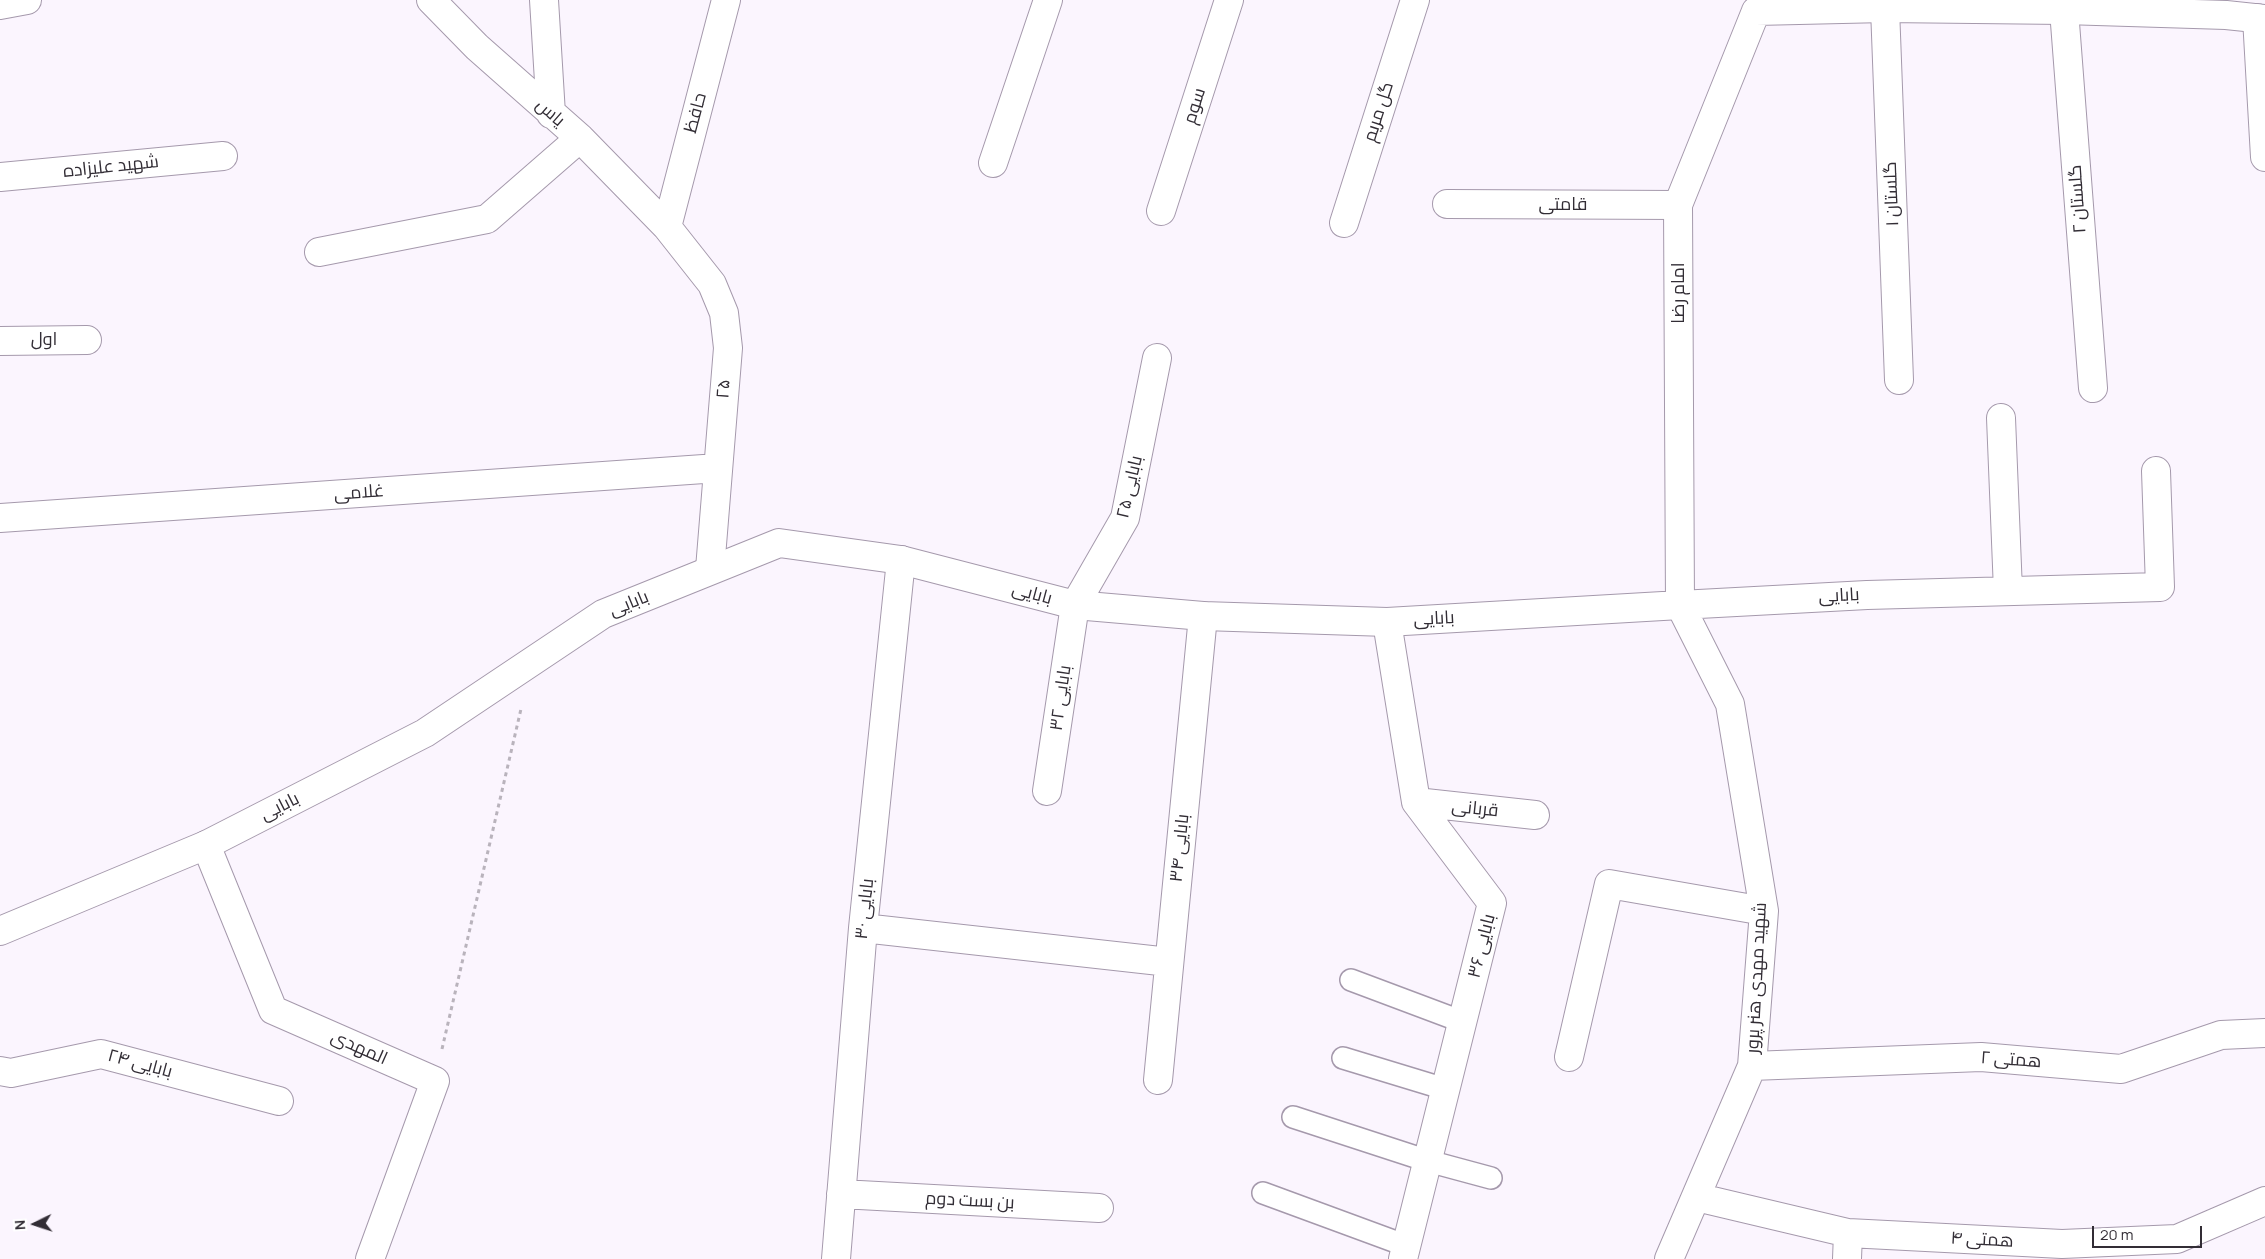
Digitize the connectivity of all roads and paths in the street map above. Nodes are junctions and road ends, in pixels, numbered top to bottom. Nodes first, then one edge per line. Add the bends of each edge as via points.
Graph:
1 (27, 0) edge
2 (432, 0) edge
3 (544, 0) edge
4 (726, 0) edge
5 (1048, 0) edge
6 (1229, 0) edge
7 (1415, 0) edge
8 (0, 5) edge
9 (1752, 5) edge
10 (2226, 7) edge
11 (1885, 8) junction
12 (2064, 10) junction
13 (2261, 19) edge
14 (551, 114) junction
15 (580, 138) junction
16 (223, 156) dead end
17 (2265, 157) edge
18 (993, 164) dead end
19 (0, 178) edge
20 (1447, 204) dead end
21 (1678, 205) junction
22 (1161, 211) dead end
23 (1344, 223) dead end
24 (667, 227) junction
25 (319, 252) dead end
26 (0, 340) edge
27 (87, 340) dead end
28 (1157, 358) dead end
29 (1899, 380) dead end
30 (2093, 388) dead end
31 (2001, 418) dead end
32 (718, 468) junction
33 (2156, 471) dead end
34 (0, 518) edge
35 (901, 560) junction
36 (710, 570) junction
37 (2008, 591) junction
38 (1680, 604) junction
39 (1075, 605) junction
40 (1203, 616) junction
41 (1387, 622) junction
42 (532, 661) junction
43 (1047, 791) dead end
44 (1416, 802) junction
45 (1535, 815) dead end
46 (206, 845) junction
47 (1764, 911) junction
48 (862, 928) junction
49 (0, 931) edge
50 (1169, 962) junction
51 (1351, 980) dead end
52 (1463, 1022) junction
53 (2265, 1033) edge
54 (1569, 1057) dead end
55 (1343, 1058) dead end
56 (1752, 1066) junction
57 (0, 1071) edge
58 (1158, 1080) dead end
59 (435, 1081) junction
60 (1445, 1090) junction
61 (279, 1101) dead end
62 (1293, 1117) dead end
63 (1428, 1161) junction
64 (1491, 1178) dead end
65 (1263, 1193) dead end
66 (841, 1194) junction
67 (1696, 1197) junction
68 (2265, 1201) edge
69 (1098, 1208) dead end
70 (1847, 1246) edge
71 (1405, 1252) edge
72 (2062, 1252) edge
73 (370, 1259) edge
74 (836, 1259) edge
75 (1669, 1259) edge

1 - 8 street
2 - 14 street, یاس via 477,47
3 - 14 street
4 - 24 street, حافظ
5 - 18 street
6 - 22 street, سوم
7 - 23 street, گل مریم
9 - 11 street
9 - 21 street, امام رضا
10 - 12 street
10 - 13 street
11 - 12 street
11 - 29 street, گلستان ۱
12 - 30 street, گلستان ۲
13 - 17 street
14 - 15 street, یاس
15 - 24 street, یاس
15 - 25 street via 487,220
16 - 19 street, شهید علیزاده
20 - 21 street, قامتی
21 - 38 street, امام رضا
24 - 32 street, ۲۵ via 712,284 724,313 728,348
26 - 27 street, اول
28 - 39 street, بابایی ۲۵ via 1125,518
31 - 37 street
32 - 34 street, غلامی
32 - 36 street, ۲۵
33 - 37 street, بابایی via 2160,587
35 - 36 street, بابایی via 779,543
35 - 39 street, بابایی
35 - 48 street, بابایی ۳۰
36 - 42 street, بابایی via 603,614
37 - 38 street, بابایی
38 - 41 street, بابایی
38 - 47 street, شهید مهدی هنر پرور via 1730,704
39 - 40 street, بابایی
39 - 43 street, بابایی ۳۲
40 - 41 street, بابایی
40 - 50 street, بابایی ۳۴
41 - 44 street, بابایی ۳۶
42 - 46 street, بابایی via 425,733
42 - 59 path
44 - 45 street, قربانی
44 - 52 street, بابایی ۳۶ via 1492,903
46 - 49 street, بابایی
46 - 59 street, المهدی via 274,1010
47 - 54 street via 1609,884
47 - 56 street, شهید مهدی هنر پرور
48 - 50 street
48 - 66 street, بابایی ۳۰
50 - 58 street, بابایی ۳۴
51 - 52 lane
52 - 60 street, بابایی ۳۶
53 - 56 street, همتی ۲ via 2221,1035 2121,1069 1981,1057
55 - 60 lane
56 - 67 street, شهید مهدی هنر پرور
57 - 61 street, بابایی ۲۴ via 10,1073 101,1054
59 - 73 street
60 - 63 street, بابایی ۳۶
62 - 63 lane
63 - 64 lane
63 - 71 street, بابایی ۳۶
65 - 71 lane
66 - 69 street, بن بست دوم
66 - 74 street, بابایی ۳۰
67 - 70 street, همتی ۴
67 - 75 street, شهید مهدی هنر پرور
68 - 72 street, همتی ۴ via 2177,1239
70 - 72 street, همتی ۴

